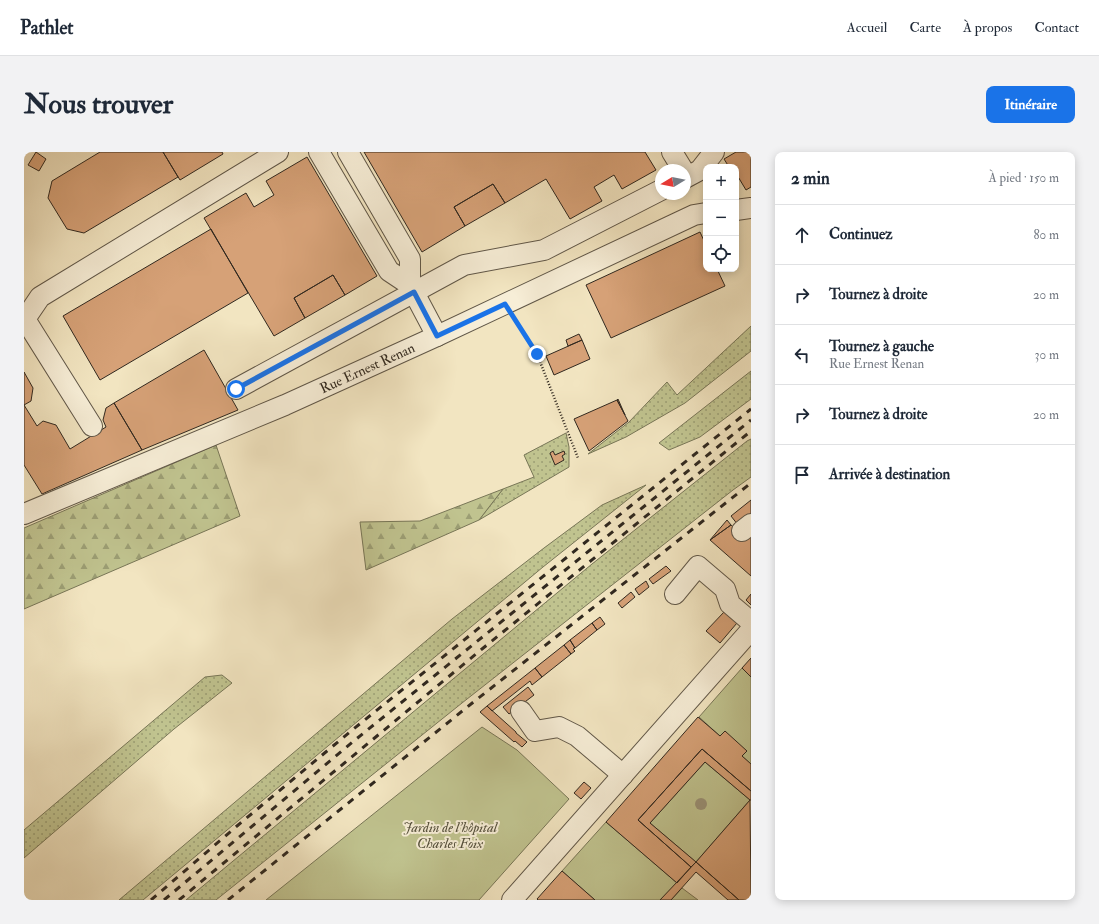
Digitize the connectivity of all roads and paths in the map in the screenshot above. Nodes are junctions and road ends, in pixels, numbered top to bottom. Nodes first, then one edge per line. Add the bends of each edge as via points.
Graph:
1 (278, 152) edge
2 (320, 152) edge
3 (348, 152) edge
4 (672, 152) edge
5 (714, 152) edge
6 (679, 164) edge
7 (691, 173) edge
8 (655, 193) edge
9 (751, 208) edge
10 (739, 210) edge
11 (703, 214) edge
12 (412, 289) junction
13 (505, 304) junction
14 (24, 319) edge
15 (437, 336) junction
16 (236, 389) dead end
17 (92, 426) dead end
18 (578, 458) dead end
19 (24, 514) edge
20 (675, 594) dead end
21 (751, 622) edge
22 (751, 630) edge
23 (521, 711) dead end
24 (623, 774) junction
25 (512, 900) edge

1 - 14 street via 40,297
2 - 12 street via 389,270
3 - 12 street via 410,259
4 - 6 street
5 - 7 street via 700,170
8 - 12 street via 544,250 464,266
9 - 10 street
11 - 13 street, Rue Ernest Renan via 694,215
12 - 15 street
12 - 16 street
13 - 15 street, Rue Ernest Renan
13 - 18 path via 537,354
14 - 17 street
15 - 19 street, Rue Ernest Renan via 285,405
20 - 21 street via 698,566 725,589 730,604
22 - 24 street
23 - 24 street via 535,731 559,727 577,736
24 - 25 street

